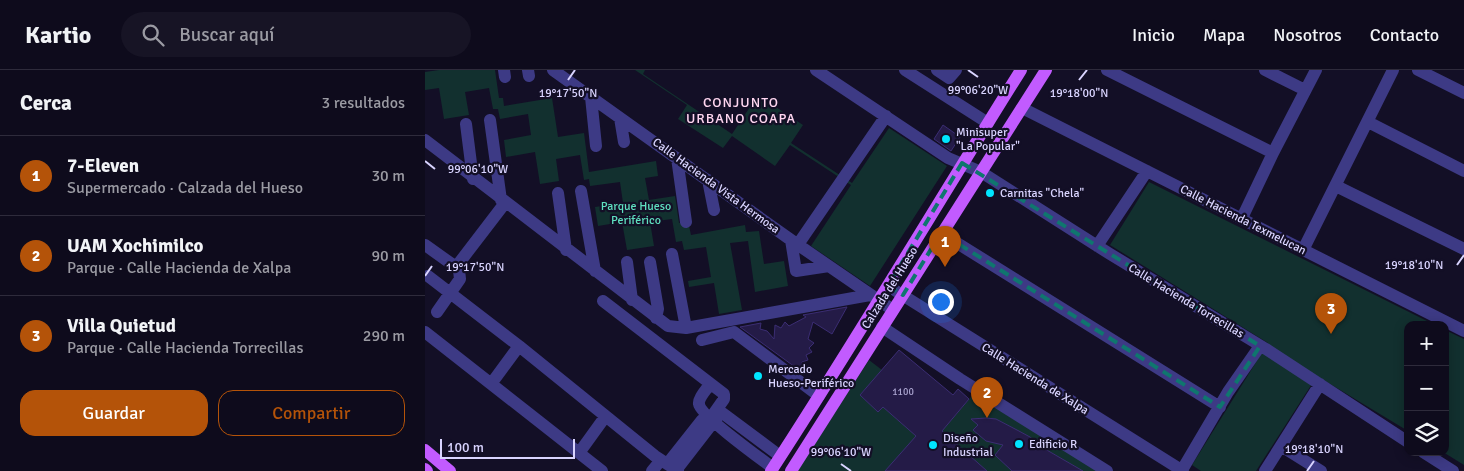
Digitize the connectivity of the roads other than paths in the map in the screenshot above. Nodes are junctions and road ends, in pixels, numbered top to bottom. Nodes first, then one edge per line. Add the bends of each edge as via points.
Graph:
1 (553, 70) edge
2 (816, 70) edge
3 (905, 70) edge
4 (937, 70) edge
5 (956, 70) edge
6 (1021, 70) edge
7 (1046, 70) edge
8 (1107, 70) edge
9 (1265, 70) edge
10 (1316, 70) edge
11 (1393, 70) edge
12 (1419, 70) edge
13 (924, 75) edge
14 (1305, 90) junction
15 (1464, 93) edge
16 (591, 97) junction
17 (1022, 108) junction
18 (886, 116) junction
19 (621, 118) junction
20 (490, 120) dead end
21 (1368, 122) junction
22 (988, 123) junction
23 (466, 124) dead end
24 (425, 140) edge
25 (624, 142) dead end
26 (596, 146) dead end
27 (1273, 153) junction
28 (677, 158) junction
29 (962, 164) junction
30 (1147, 170) junction
31 (1464, 171) edge
32 (981, 172) junction
33 (473, 179) junction
34 (708, 180) junction
35 (1336, 186) junction
36 (581, 191) dead end
37 (558, 193) dead end
38 (503, 201) junction
39 (714, 210) dead end
40 (1243, 218) junction
41 (686, 222) dead end
42 (941, 233) junction
43 (796, 240) junction
44 (425, 245) edge
45 (1097, 246) junction
46 (1464, 249) edge
47 (566, 250) junction
48 (1303, 250) junction
49 (672, 254) dead end
50 (441, 257) junction
51 (627, 262) dead end
52 (651, 262) dead end
53 (829, 266) junction
54 (455, 267) junction
55 (595, 272) junction
56 (841, 274) junction
57 (426, 278) edge
58 (888, 286) junction
59 (450, 293) junction
60 (903, 295) junction
61 (874, 298) junction
62 (632, 300) junction
63 (842, 300) junction
64 (603, 301) dead end
65 (893, 310) junction
66 (437, 312) dead end
67 (656, 318) junction
68 (882, 327) junction
69 (686, 328) junction
70 (1464, 331) edge
71 (425, 332) edge
72 (701, 340) dead end
73 (519, 346) junction
74 (1260, 346) junction
75 (491, 384) junction
76 (710, 384) junction
77 (1320, 384) junction
78 (819, 396) junction
79 (1220, 407) junction
80 (715, 415) junction
81 (605, 416) junction
82 (1404, 439) edge
83 (1281, 446) junction
84 (425, 450) edge
85 (579, 453) junction
86 (780, 456) junction
87 (1429, 456) edge
88 (671, 466) edge
89 (772, 470) edge
90 (450, 471) edge
91 (602, 471) edge
92 (653, 471) edge
93 (791, 471) edge
94 (1107, 471) edge
95 (1182, 471) edge
96 (1265, 471) edge
97 (1321, 471) edge
98 (1453, 471) edge

1 - 16 street, Calle Hacienda Vista Hermosa
2 - 18 street, Calle Hacienda Torrecillas
3 - 13 street
4 - 5 street via 949,78
6 - 22 main road, Calzada del Hueso
7 - 17 main road, Calzada del Hueso
8 - 27 street
9 - 14 street
10 - 14 street
11 - 21 street
12 - 15 street
13 - 22 street
14 - 27 street
16 - 19 street, Calle Hacienda Vista Hermosa
16 - 26 street
17 - 30 street, Calle Hacienda Texmelucan
17 - 32 main road, Calzada del Hueso
18 - 29 street, Calle Hacienda Torrecillas
18 - 43 street
19 - 25 street
19 - 28 street, Calle Hacienda Vista Hermosa
20 - 38 street
21 - 31 street
21 - 35 street
22 - 29 main road, Calzada del Hueso
23 - 33 street
24 - 33 street
27 - 40 street
28 - 34 street, Calle Hacienda Vista Hermosa
28 - 41 street
29 - 32 street, Calle Hacienda Torrecillas
29 - 58 main road, Calzada del Hueso
30 - 40 street, Calle Hacienda Texmelucan
30 - 45 street
32 - 42 main road, Calzada del Hueso
32 - 45 street, Calle Hacienda Torrecillas
33 - 38 street
34 - 39 street
34 - 43 street, Calle Hacienda Vista Hermosa
35 - 46 street
35 - 48 street
36 - 55 street
37 - 47 street
38 - 47 street
38 - 54 street
40 - 48 street, Calle Hacienda Texmelucan
42 - 60 main road, Calzada del Hueso
42 - 79 street
43 - 53 street, Calle Hacienda Vista Hermosa
43 - 53 street via 797,271
44 - 50 street
45 - 74 street, Calle Hacienda Torrecillas
47 - 55 street
48 - 70 street, Calle Hacienda Texmelucan
49 - 69 street
50 - 54 street
50 - 57 street
51 - 62 street
52 - 67 street via 658,309
53 - 56 street, Calle Hacienda Vista Hermosa
54 - 59 street via 459,270 460,280
55 - 62 street
56 - 61 street, Calle Hacienda Vista Hermosa
56 - 63 street
57 - 59 street
58 - 60 street, Calle Hacienda de Xalpa
58 - 61 main road, Calzada del Hueso
59 - 66 street
59 - 73 street
60 - 65 main road, Calzada del Hueso
60 - 95 street, Calle Hacienda de Xalpa
61 - 63 street
61 - 65 street, Calle Hacienda Vista Hermosa
61 - 78 main road, Calzada del Hueso
62 - 67 street
63 - 69 street
64 - 76 street
65 - 68 main road, Calzada del Hueso
67 - 69 street via 668,326
68 - 93 main road, Calzada del Hueso
68 - 94 street
71 - 75 street
72 - 78 street via 734,332
73 - 75 street
73 - 81 street
74 - 77 street, Calle Hacienda Torrecillas
74 - 79 street
75 - 85 street
76 - 80 street via 725,396
76 - 80 street via 699,406
77 - 82 street, Calle Hacienda Torrecillas
77 - 83 street
78 - 86 main road, Calzada del Hueso
79 - 95 street
80 - 86 street
80 - 88 street via 702,420
80 - 89 street
81 - 85 street
81 - 88 street
83 - 96 street
83 - 97 street
84 - 90 main road
85 - 91 street
86 - 89 main road, Calzada del Hueso
87 - 98 street
88 - 92 street

